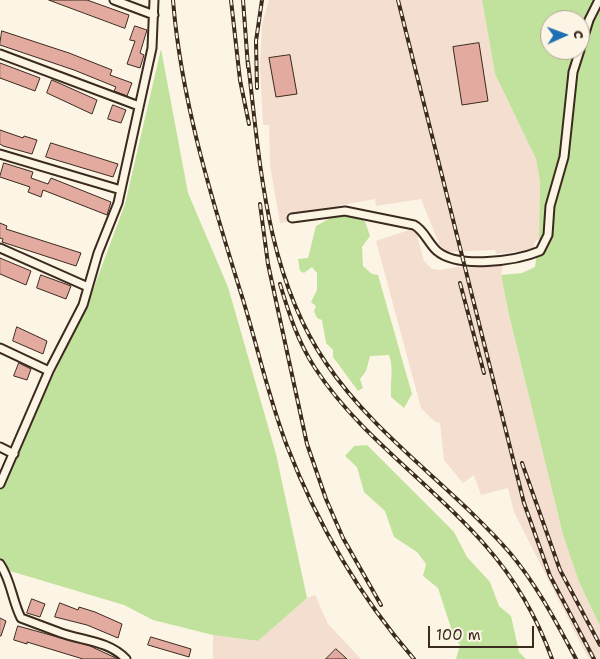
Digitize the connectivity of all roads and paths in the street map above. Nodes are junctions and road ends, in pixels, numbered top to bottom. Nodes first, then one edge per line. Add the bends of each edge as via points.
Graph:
1 (114, 0) edge
2 (154, 0) edge
3 (599, 0) edge
4 (154, 15) junction
5 (590, 18) edge
6 (0, 54) edge
7 (577, 60) edge
8 (138, 106) junction
9 (0, 154) edge
10 (121, 190) junction
11 (292, 218) dead end
12 (0, 248) edge
13 (88, 287) junction
14 (0, 348) edge
15 (49, 371) junction
16 (0, 447) edge
17 (14, 454) junction
18 (0, 484) edge
19 (0, 564) edge
20 (126, 659) edge

1 - 4 street
2 - 4 street
3 - 5 street
4 - 8 street via 152,48
6 - 8 street
7 - 11 street via 564,157 550,206 548,236 540,251 496,260 453,260 436,250 420,228 414,225 345,211
8 - 10 street
9 - 10 street
10 - 13 street
12 - 13 street
13 - 15 street via 83,305
14 - 15 street
15 - 17 street
16 - 17 street
17 - 18 street
19 - 20 street via 6,573 12,602 21,618 108,645

